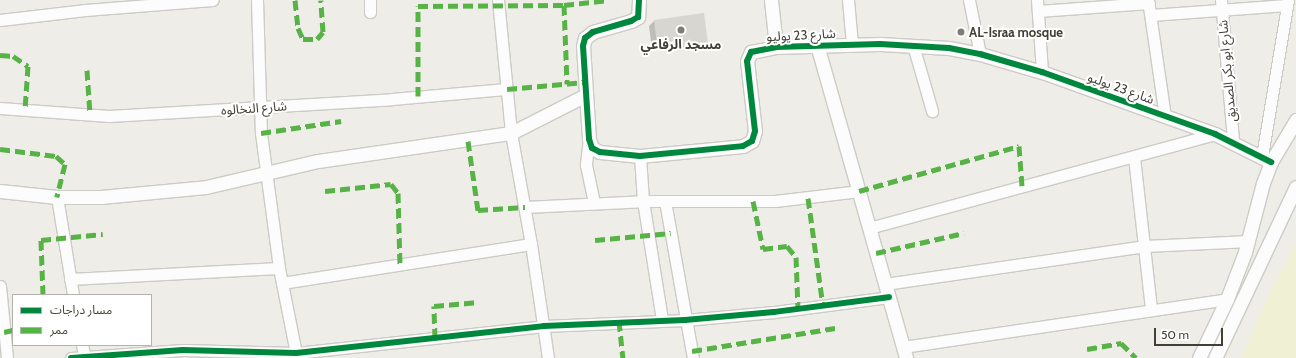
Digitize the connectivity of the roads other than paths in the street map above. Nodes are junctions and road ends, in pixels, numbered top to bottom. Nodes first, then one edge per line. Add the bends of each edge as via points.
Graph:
1 (213, 0) edge
2 (257, 0) edge
3 (370, 0) edge
4 (498, 0) edge
5 (639, 0) edge
6 (771, 0) edge
7 (848, 0) edge
8 (969, 0) edge
9 (1148, 2) edge
10 (1287, 2) edge
11 (1222, 5) edge
12 (1038, 6) edge
13 (370, 12) dead end
14 (1151, 15) junction
15 (0, 20) edge
16 (852, 44) junction
17 (817, 45) junction
18 (913, 45) junction
19 (776, 47) junction
20 (980, 54) junction
21 (1042, 72) junction
22 (507, 89) junction
23 (586, 95) junction
24 (260, 107) junction
25 (0, 108) edge
26 (932, 111) dead end
27 (1165, 116) junction
28 (1296, 120) edge
29 (511, 133) junction
30 (1215, 134) junction
31 (589, 139) junction
32 (1233, 141) junction
33 (640, 156) junction
34 (1134, 157) junction
35 (1267, 159) junction
36 (267, 173) junction
37 (1296, 187) edge
38 (0, 191) edge
39 (859, 191) junction
40 (57, 197) junction
41 (643, 201) junction
42 (666, 201) junction
43 (594, 203) junction
44 (525, 207) junction
45 (869, 228) junction
46 (531, 244) junction
47 (1145, 246) junction
48 (1247, 246) junction
49 (1262, 259) junction
50 (280, 268) junction
51 (70, 279) junction
52 (282, 283) junction
53 (885, 284) junction
54 (0, 286) edge
55 (73, 294) edge
56 (0, 295) edge
57 (888, 297) junction
58 (1227, 299) junction
59 (1151, 308) junction
60 (662, 319) junction
61 (685, 320) junction
62 (544, 326) junction
63 (82, 346) edge
64 (905, 353) edge
65 (183, 354) edge
66 (297, 355) edge
67 (7, 358) edge
68 (71, 358) edge
69 (84, 358) edge
70 (548, 358) edge
71 (693, 358) edge
72 (1199, 358) edge
73 (1214, 358) edge

1 - 15 street via 85,10
2 - 24 street
3 - 13 street
4 - 22 street
5 - 23 street via 638,17 593,32 585,38 583,46
6 - 19 street
7 - 16 street
8 - 20 street
9 - 12 street
9 - 14 street
10 - 11 street
10 - 35 street
11 - 14 street
11 - 32 street, شارع ابو بكر الصديق
12 - 21 street
14 - 27 street
16 - 17 street, شارع 23 يوليو
16 - 18 street, شارع 23 يوليو
17 - 19 street, شارع 23 يوليو
17 - 39 street
18 - 20 street, شارع 23 يوليو
18 - 26 street
19 - 33 street, شارع 23 يوليو via 750,52 747,61 755,131 752,141 743,146
20 - 21 street, شارع 23 يوليو
21 - 27 street, شارع 23 يوليو
22 - 24 street, شارع النخالوه
22 - 29 street
23 - 29 street
23 - 31 street
24 - 25 street, شارع النخالوه via 109,116
24 - 36 street
27 - 30 street, شارع 23 يوليو
28 - 35 street
29 - 36 street via 344,157
29 - 44 street
30 - 32 street, شارع 23 يوليو
30 - 34 street
31 - 33 street, شارع 23 يوليو via 592,148 600,152
31 - 43 street via 586,164
32 - 35 street, شارع 23 يوليو
33 - 41 street
34 - 45 street
34 - 47 street
35 - 48 street
36 - 40 street via 186,190 101,197
36 - 50 street
37 - 49 street
38 - 40 street
39 - 42 street via 775,201
39 - 45 street
40 - 51 street
41 - 42 street
41 - 43 street
41 - 60 street
42 - 61 street
43 - 44 street
44 - 46 street
45 - 53 street
46 - 52 street
46 - 62 street
47 - 48 street
47 - 53 street
47 - 59 street
48 - 49 street
48 - 58 street
49 - 73 street
50 - 51 street
50 - 52 street
51 - 55 street
52 - 66 street
53 - 57 street
54 - 56 street
56 - 67 street
57 - 61 street via 774,312
57 - 64 street
58 - 59 street
58 - 72 street
59 - 64 street
60 - 61 street
60 - 62 street
61 - 71 street
62 - 66 street
62 - 70 street
63 - 69 street
65 - 66 street
65 - 69 street
68 - 69 street

